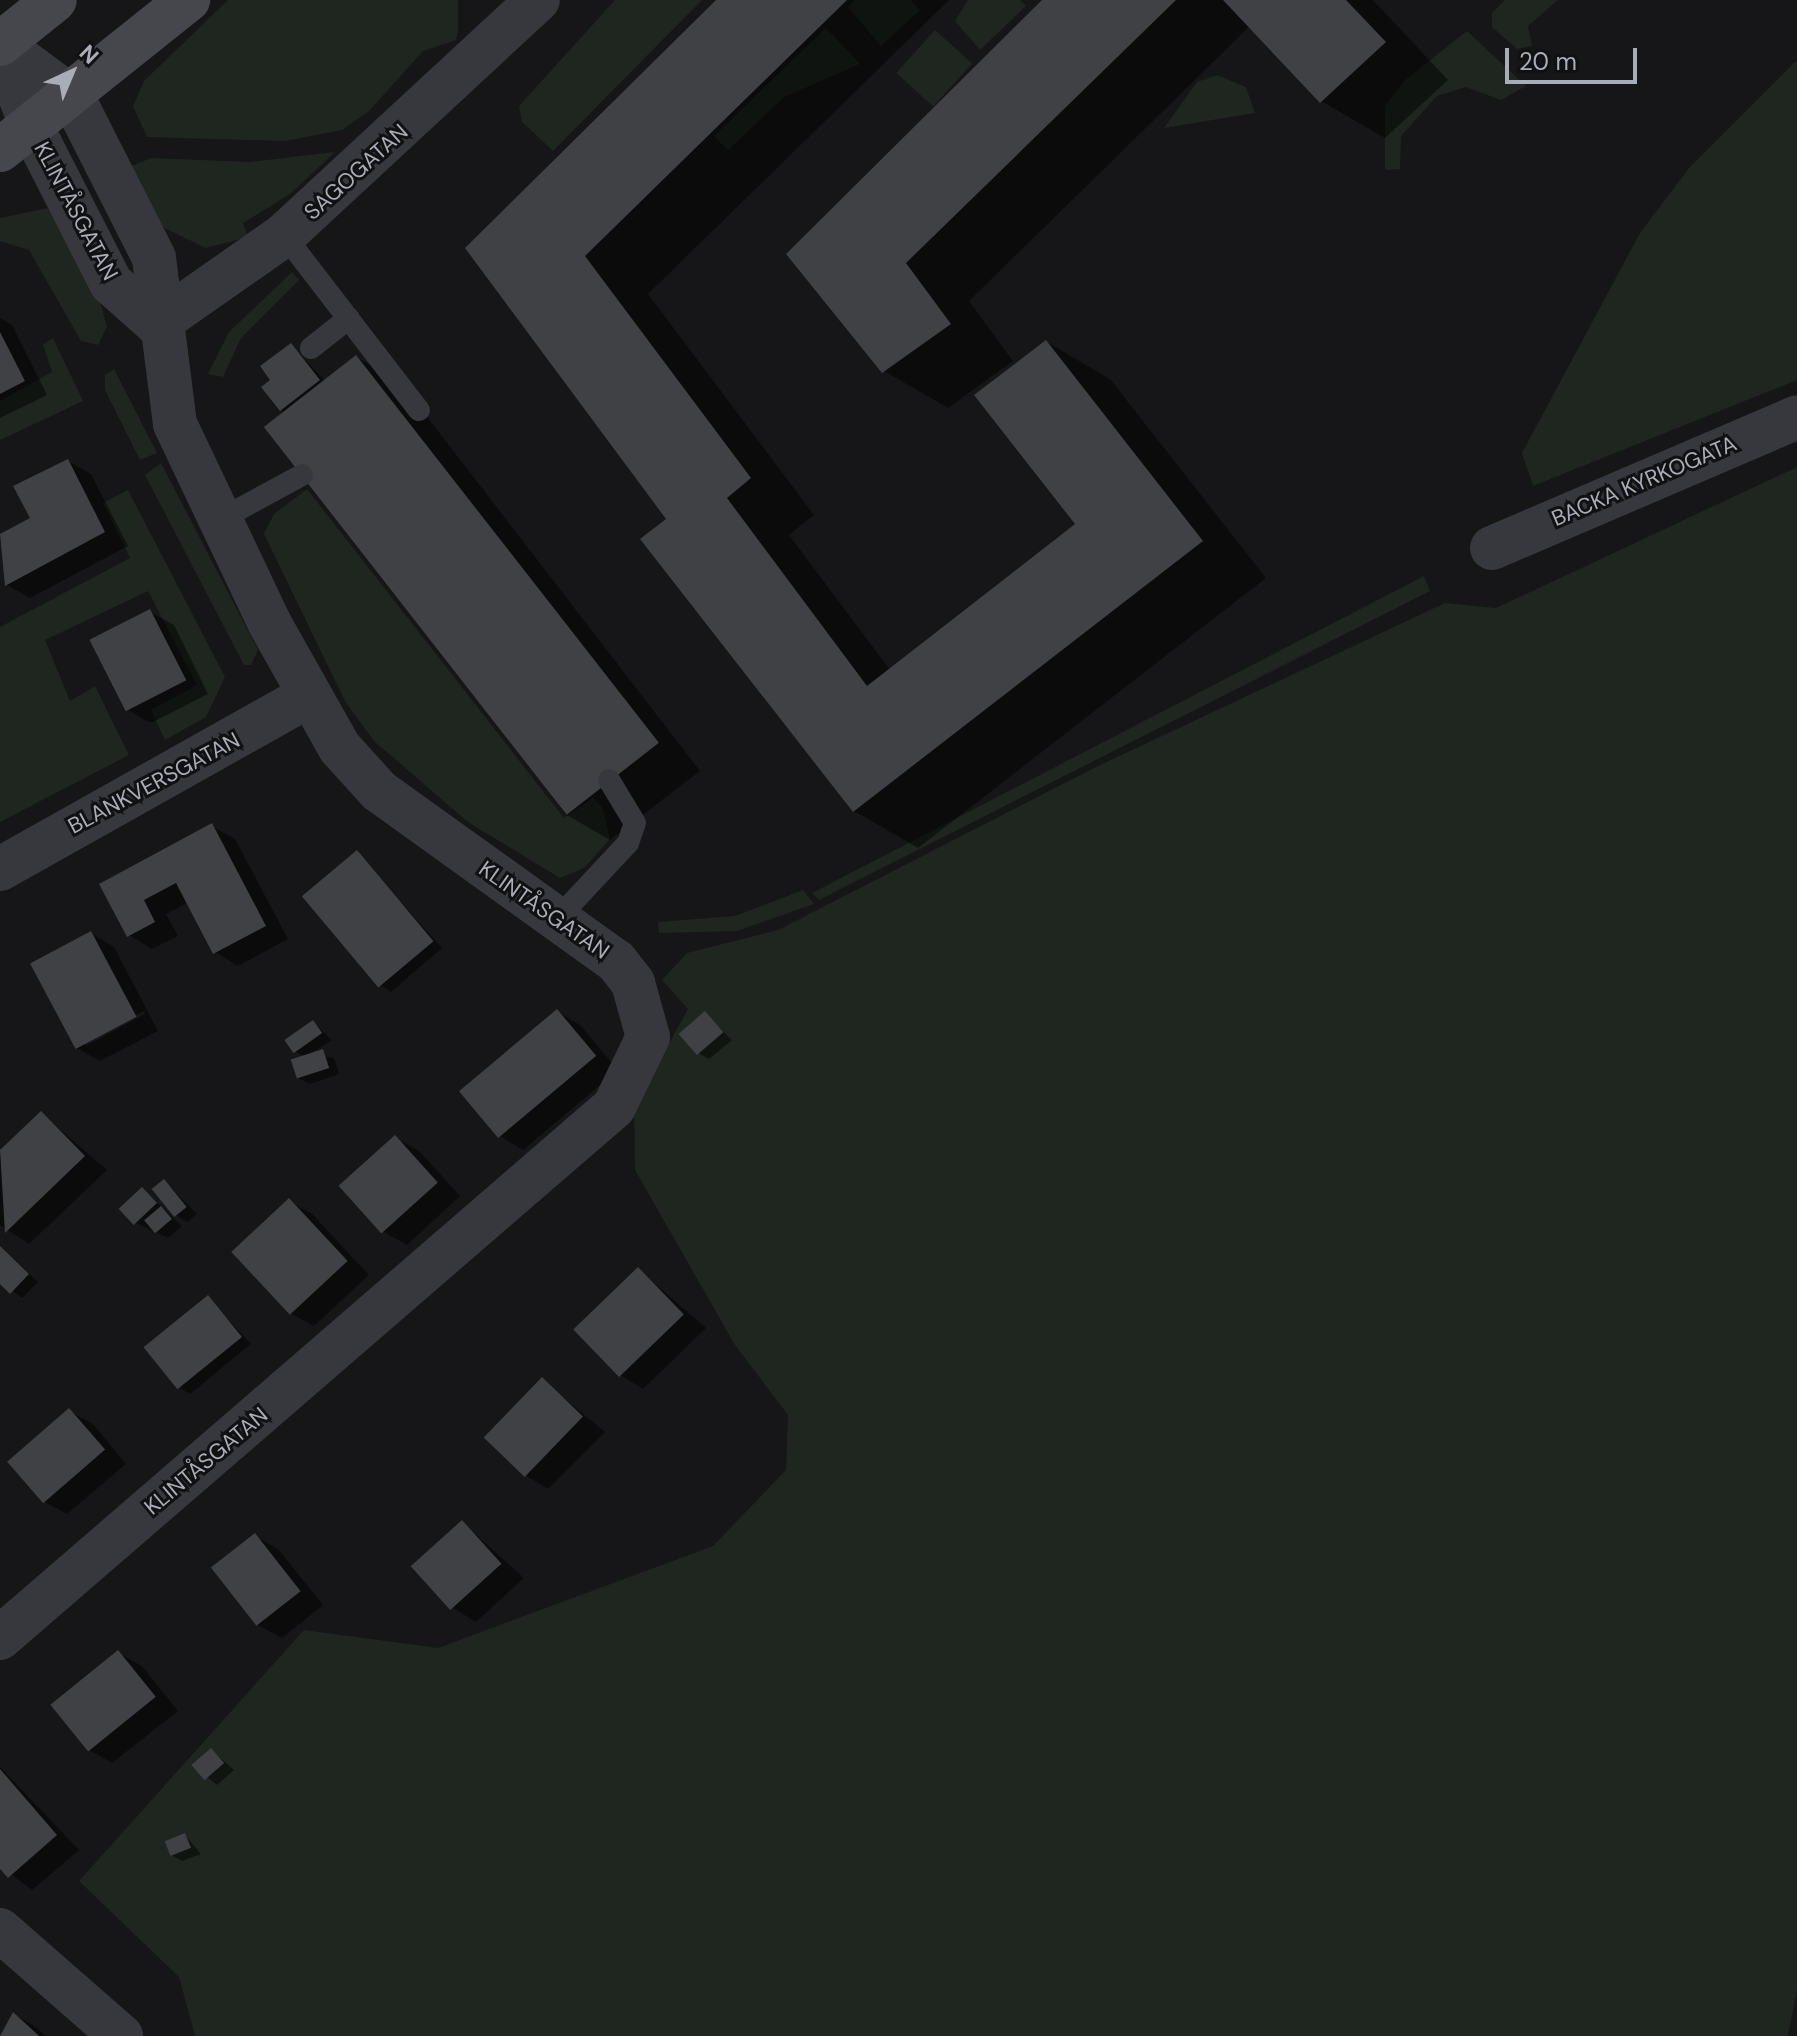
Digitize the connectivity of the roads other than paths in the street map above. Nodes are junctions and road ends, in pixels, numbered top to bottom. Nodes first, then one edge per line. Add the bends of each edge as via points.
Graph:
1 (55, 0) edge
2 (188, 0) edge
3 (538, 0) edge
4 (0, 44) edge
5 (73, 98) junction
6 (16, 140) edge
7 (284, 235) junction
8 (349, 318) junction
9 (157, 324) junction
10 (311, 348) dead end
11 (419, 410) dead end
12 (1797, 417) edge
13 (302, 475) dead end
14 (221, 519) junction
15 (1492, 548) dead end
16 (308, 696) junction
17 (609, 780) dead end
18 (0, 869) edge
19 (556, 920) junction
20 (0, 1638) edge
21 (0, 1930) edge
22 (121, 2036) edge

1 - 4 street
2 - 5 street
3 - 7 street, SAGOGATAN
5 - 6 street
5 - 6 street, KLINTÅSGATAN via 0,44
5 - 9 street, KLINTÅSGATAN via 154,258
6 - 9 street, KLINTÅSGATAN via 111,283
7 - 8 lane
7 - 9 street, SAGOGATAN
8 - 10 lane
8 - 11 lane
9 - 14 street, KLINTÅSGATAN via 175,424
12 - 15 street, BACKA KYRKOGATA
13 - 14 lane
14 - 16 street, KLINTÅSGATAN
16 - 18 street, BLANKVERSGATAN
16 - 19 street, KLINTÅSGATAN via 379,791
17 - 19 lane via 635,823 628,843
19 - 20 street, KLINTÅSGATAN via 616,961 647,1017 641,1063 614,1107
21 - 22 street

